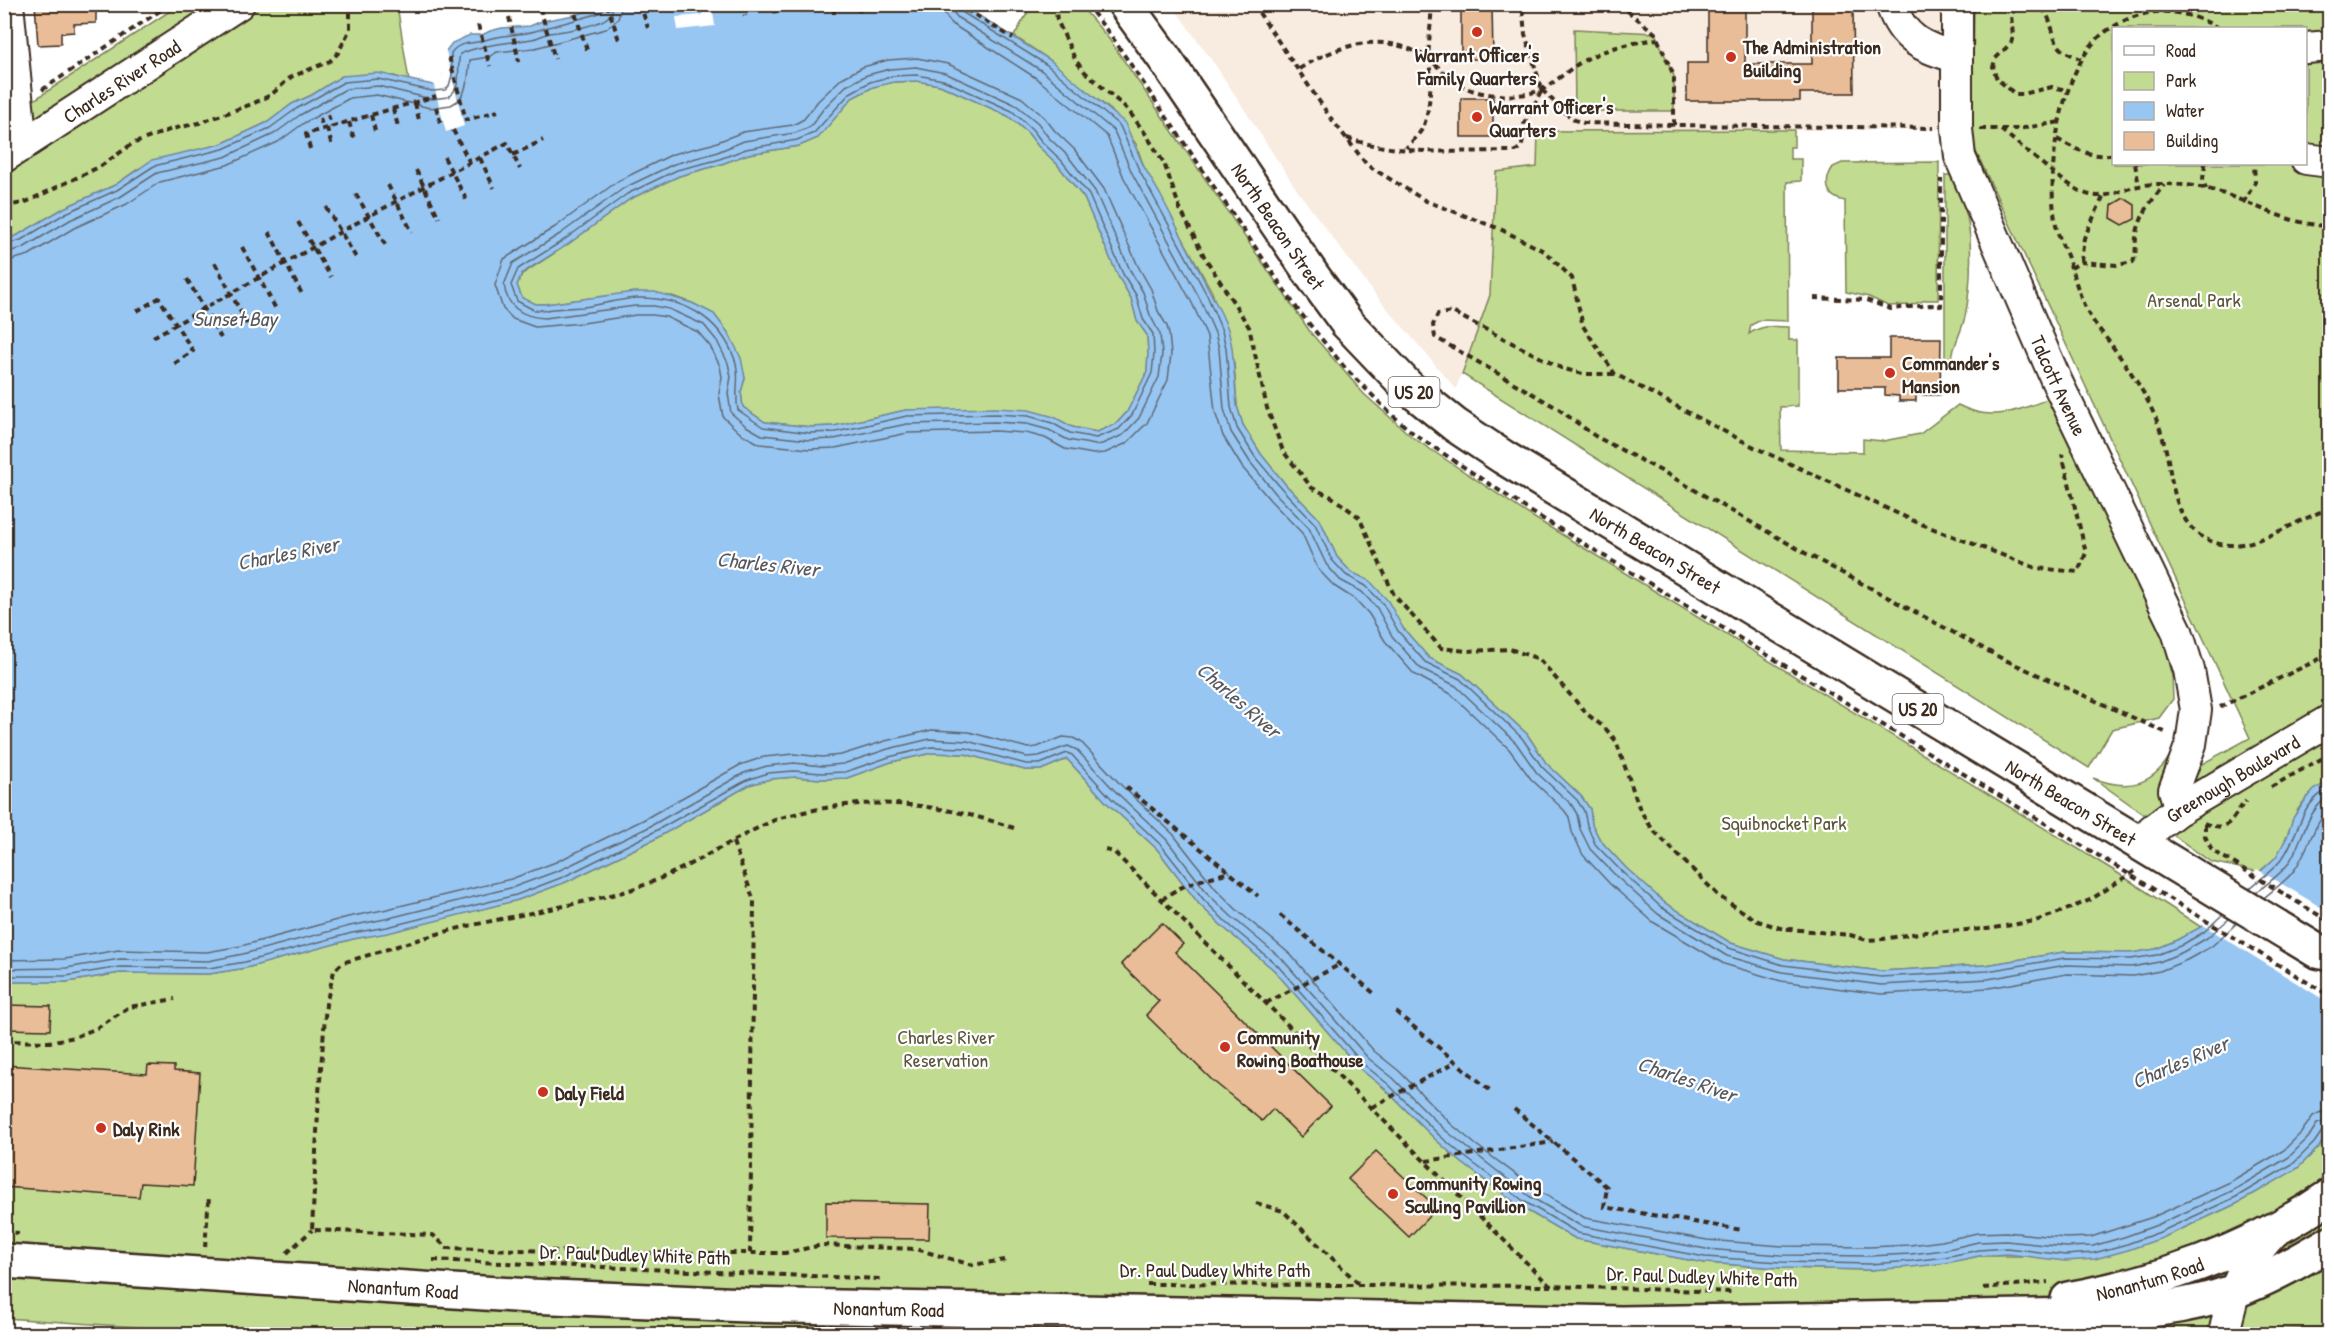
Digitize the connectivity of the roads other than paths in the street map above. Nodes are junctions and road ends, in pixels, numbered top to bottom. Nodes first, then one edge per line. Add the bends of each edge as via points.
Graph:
1 (9, 4) edge
2 (1125, 4) edge
3 (1891, 4) edge
4 (1957, 4) edge
5 (238, 5) edge
6 (2330, 46) edge
7 (2307, 48) edge
8 (1957, 57) junction
9 (13, 151) edge
10 (2307, 159) edge
11 (2330, 162) edge
12 (2330, 720) edge
13 (2180, 809) junction
14 (2139, 843) junction
15 (2326, 948) edge
16 (2330, 1196) edge
17 (2277, 1229) junction
18 (2330, 1243) edge
19 (4, 1261) edge
20 (2234, 1292) junction
21 (1954, 1317) junction
22 (2224, 1335) edge

1 - 9 street
2 - 14 main road, North Beacon Street / US 20 via 1336,308 1424,401 1503,457
3 - 8 street via 1905,33 1936,52
4 - 8 street, Talcott Avenue
5 - 9 street, Charles River Road
6 - 7 street
8 - 13 street, Talcott Avenue via 1960,157 2057,382 2177,631 2186,660 2196,710 2189,750 2174,790
10 - 11 street
12 - 13 street, Greenough Boulevard
13 - 14 street, Greenough Boulevard
14 - 15 main road, North Beacon Street / US 20
16 - 17 main road, Nonantum Road
17 - 20 street via 2254,1253
17 - 21 main road, Nonantum Road via 2219,1256 2146,1282
18 - 20 main road, Nonantum Road
19 - 21 main road, Nonantum Road via 529,1296 747,1305 1621,1323
20 - 21 main road, Nonantum Road via 2193,1303 2123,1313
20 - 22 street

